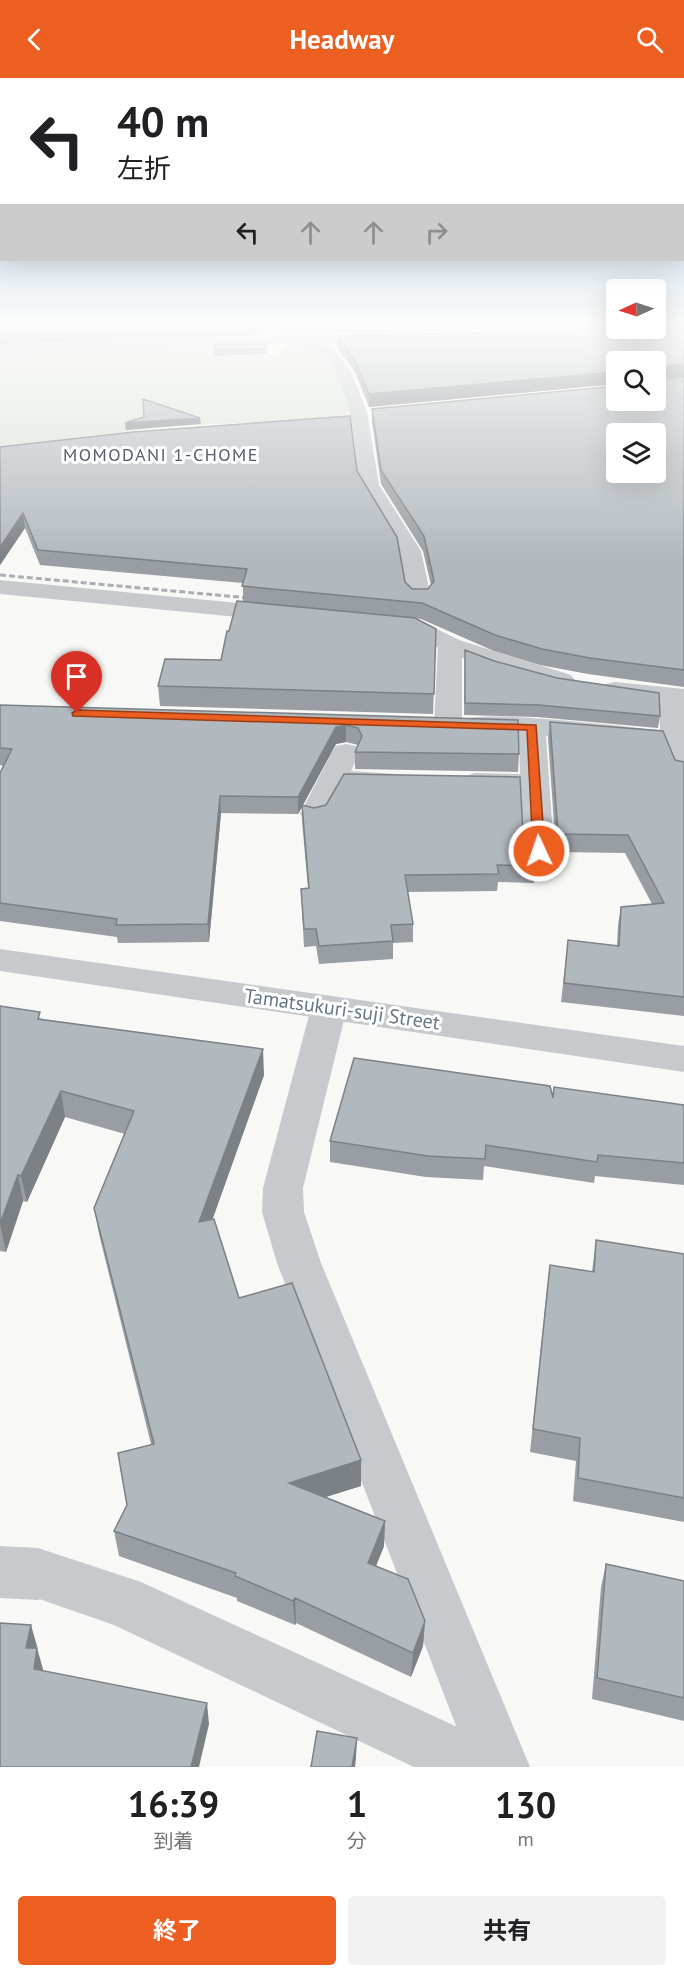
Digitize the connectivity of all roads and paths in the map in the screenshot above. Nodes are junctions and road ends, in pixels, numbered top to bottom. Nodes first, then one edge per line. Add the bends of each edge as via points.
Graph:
1 (356, 404) edge
2 (382, 414) edge
3 (360, 417) junction
4 (283, 428) edge
5 (0, 587) edge
6 (419, 597) edge
7 (304, 617) edge
8 (409, 627) edge
9 (450, 645) junction
10 (678, 696) edge
11 (532, 727) junction
12 (674, 739) junction
13 (346, 752) dead end
14 (684, 770) edge
15 (332, 779) junction
16 (416, 781) edge
17 (452, 782) edge
18 (536, 783) junction
19 (315, 814) edge
20 (539, 851) dead end
21 (0, 960) edge
22 (329, 1008) junction
23 (684, 1059) edge
24 (19, 1573) edge
25 (478, 1767) edge
26 (501, 1767) edge

1 - 3 street
2 - 3 street
3 - 4 street
3 - 6 street via 369,485 410,551
5 - 7 street
8 - 9 street
9 - 10 street via 555,679
9 - 11 street via 436,724
10 - 12 street
11 - 12 street
11 - 18 street
12 - 14 street
13 - 15 street
15 - 16 street
15 - 19 street
17 - 18 street
18 - 20 street
21 - 22 street, Tamatsukuri-suji Street
22 - 23 street, Tamatsukuri-suji Street
22 - 26 street via 283,1188 283,1212 299,1263
24 - 25 street via 122,1601

